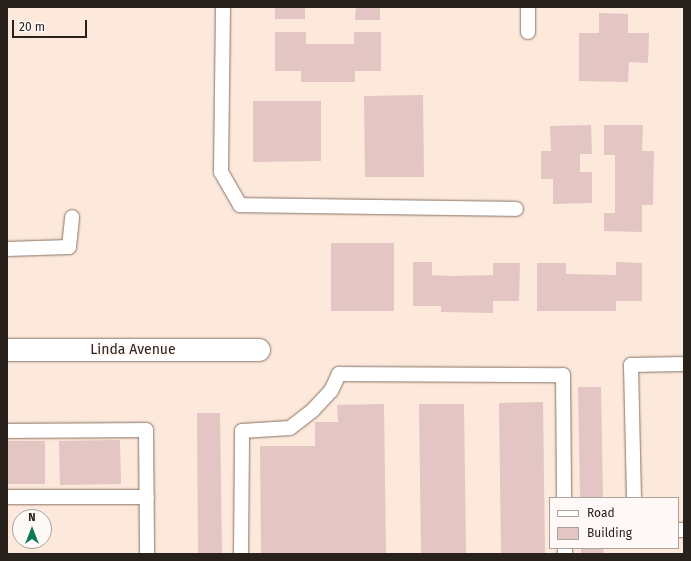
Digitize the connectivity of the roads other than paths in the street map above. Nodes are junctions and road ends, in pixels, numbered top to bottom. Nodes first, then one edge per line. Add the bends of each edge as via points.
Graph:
1 (223, 7) edge
2 (528, 7) edge
3 (528, 32) dead end
4 (516, 209) dead end
5 (72, 217) dead end
6 (7, 249) edge
7 (7, 350) edge
8 (259, 350) dead end
9 (684, 364) edge
10 (7, 431) edge
11 (7, 497) edge
12 (147, 497) junction
13 (564, 497) edge
14 (634, 497) edge
15 (147, 554) edge
16 (242, 554) edge

1 - 4 lane via 221,172 240,205
2 - 3 lane
5 - 6 lane via 69,247
7 - 8 street, Linda Avenue
9 - 14 lane via 630,365
10 - 12 lane via 146,430
11 - 12 lane
12 - 15 lane
13 - 16 lane via 563,375 340,374 331,391 313,410 290,428 242,431

